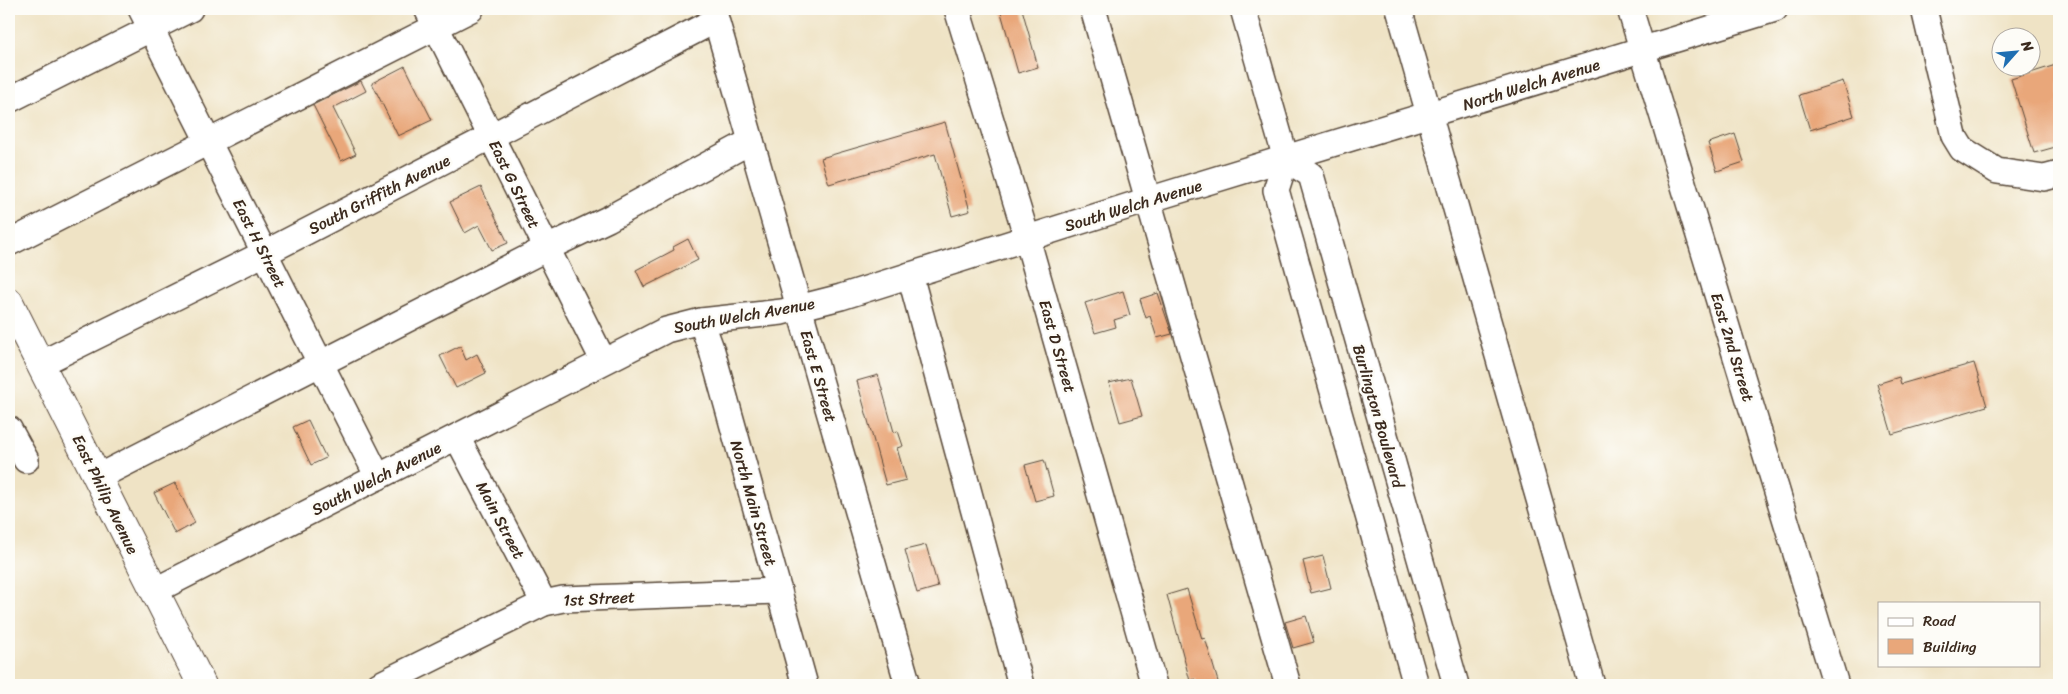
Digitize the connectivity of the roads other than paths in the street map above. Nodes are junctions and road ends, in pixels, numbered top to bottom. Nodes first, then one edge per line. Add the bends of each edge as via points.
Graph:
1 (190, 9) edge
2 (471, 9) edge
3 (956, 9) edge
4 (1093, 9) edge
5 (1243, 9) edge
6 (1399, 9) edge
7 (1630, 9) edge
8 (1775, 9) edge
9 (1924, 9) edge
10 (714, 14) edge
11 (431, 18) edge
12 (146, 19) edge
13 (1642, 49) junction
14 (9, 100) edge
15 (1428, 116) junction
16 (491, 136) junction
17 (751, 142) junction
18 (209, 143) junction
19 (1286, 159) junction
20 (2059, 174) edge
21 (1148, 200) junction
22 (1027, 238) junction
23 (9, 243) edge
24 (547, 248) junction
25 (265, 253) junction
26 (910, 276) junction
27 (9, 302) edge
28 (799, 307) junction
29 (701, 322) junction
30 (603, 360) junction
31 (40, 364) junction
32 (321, 364) junction
33 (9, 429) edge
34 (457, 437) junction
35 (26, 460) dead end
36 (98, 477) junction
37 (378, 477) junction
38 (154, 591) junction
39 (779, 591) junction
40 (544, 603) junction
41 (412, 678) edge
42 (202, 685) edge
43 (379, 685) edge
44 (805, 685) edge
45 (908, 685) edge
46 (1021, 685) edge
47 (1154, 685) edge
48 (1288, 685) edge
49 (1416, 685) edge
50 (1456, 685) edge
51 (1592, 685) edge
52 (1836, 685) edge

1 - 12 street
2 - 11 street
3 - 22 street, East D Street
4 - 21 street
5 - 19 street
6 - 15 street
7 - 13 street, East 2nd Street
8 - 13 street, North Welch Avenue
9 - 20 street via 1954,136 1962,149 1996,171 2044,178
10 - 16 street, South Griffith Avenue
10 - 17 street, East E Street
11 - 16 street, East G Street
11 - 18 street
12 - 14 street
12 - 18 street, East H Street
13 - 15 street, North Welch Avenue
13 - 52 street, East 2nd Street
15 - 19 street, North Welch Avenue
15 - 51 street
16 - 24 street, East G Street
16 - 25 street, South Griffith Avenue
17 - 24 street
17 - 28 street, East E Street
18 - 23 street
18 - 25 street, East H Street
19 - 21 street, South Welch Avenue
19 - 49 street via 1276,190
19 - 50 street, Burlington Boulevard via 1311,175
21 - 22 street, South Welch Avenue
21 - 48 street
22 - 26 street, South Welch Avenue
22 - 47 street, East D Street
24 - 30 street, East G Street
24 - 32 street
25 - 31 street, South Griffith Avenue
25 - 32 street, East H Street
26 - 28 street, South Welch Avenue
26 - 46 street
27 - 31 main road, East Philip Avenue
28 - 29 street, South Welch Avenue
28 - 45 street, East E Street
29 - 30 street, South Welch Avenue via 666,330
29 - 39 street, North Main Street
30 - 34 street, South Welch Avenue
31 - 36 main road, East Philip Avenue
32 - 36 street
32 - 37 street, East H Street
33 - 35 street
34 - 37 street, South Welch Avenue
34 - 40 street, Main Street
36 - 38 main road, East Philip Avenue
37 - 38 street, South Welch Avenue
38 - 42 main road, East Philip Avenue
39 - 40 street, 1st Street via 563,599
39 - 44 street, North Main Street
40 - 41 street, 1st Street
41 - 43 street, 1st Street

